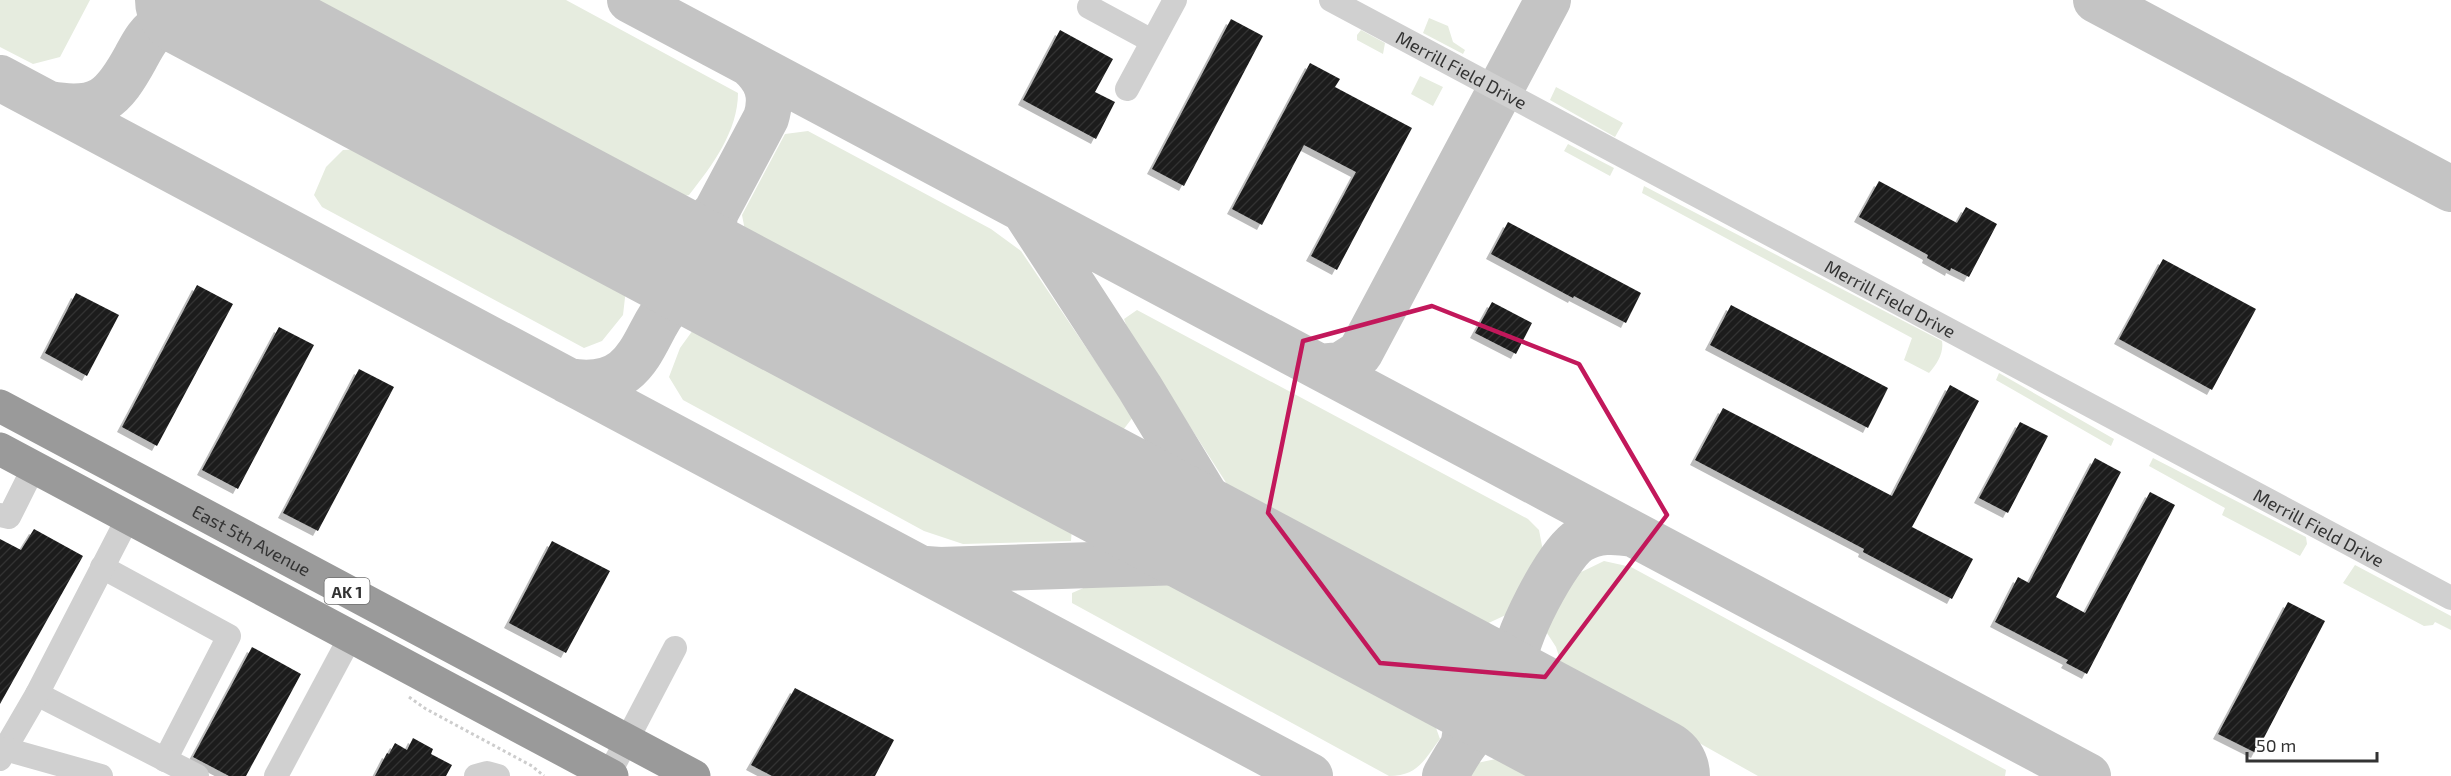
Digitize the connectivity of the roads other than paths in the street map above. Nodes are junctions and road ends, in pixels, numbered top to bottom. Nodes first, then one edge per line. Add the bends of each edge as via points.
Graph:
1 (1174, 0) edge
2 (1331, 0) edge
3 (1089, 7) dead end
4 (1152, 41) junction
5 (1127, 88) dead end
6 (0, 406) edge
7 (0, 449) edge
8 (34, 467) junction
9 (0, 515) edge
10 (128, 518) junction
11 (102, 567) junction
12 (2451, 598) edge
13 (351, 636) junction
14 (675, 648) dead end
15 (38, 694) junction
16 (627, 740) junction
17 (2, 752) edge
18 (165, 760) junction
19 (610, 775) edge
20 (101, 776) edge
21 (197, 776) edge
22 (276, 776) edge
23 (476, 776) edge
24 (498, 776) edge
25 (694, 776) edge

1 - 4 street
2 - 12 street, Merrill Field Drive
3 - 4 street
4 - 5 street
6 - 16 highway, East 5th Avenue / AK 1
7 - 8 highway, AK 1
8 - 9 street via 9,517
8 - 10 highway, AK 1
10 - 11 street
10 - 13 highway, AK 1
11 - 15 street
11 - 18 street via 229,636
13 - 19 highway, AK 1
13 - 22 street
14 - 16 street
15 - 17 street
15 - 18 street
16 - 19 street
16 - 25 highway, East 5th Avenue / AK 1
17 - 20 street
18 - 21 street
23 - 24 street

